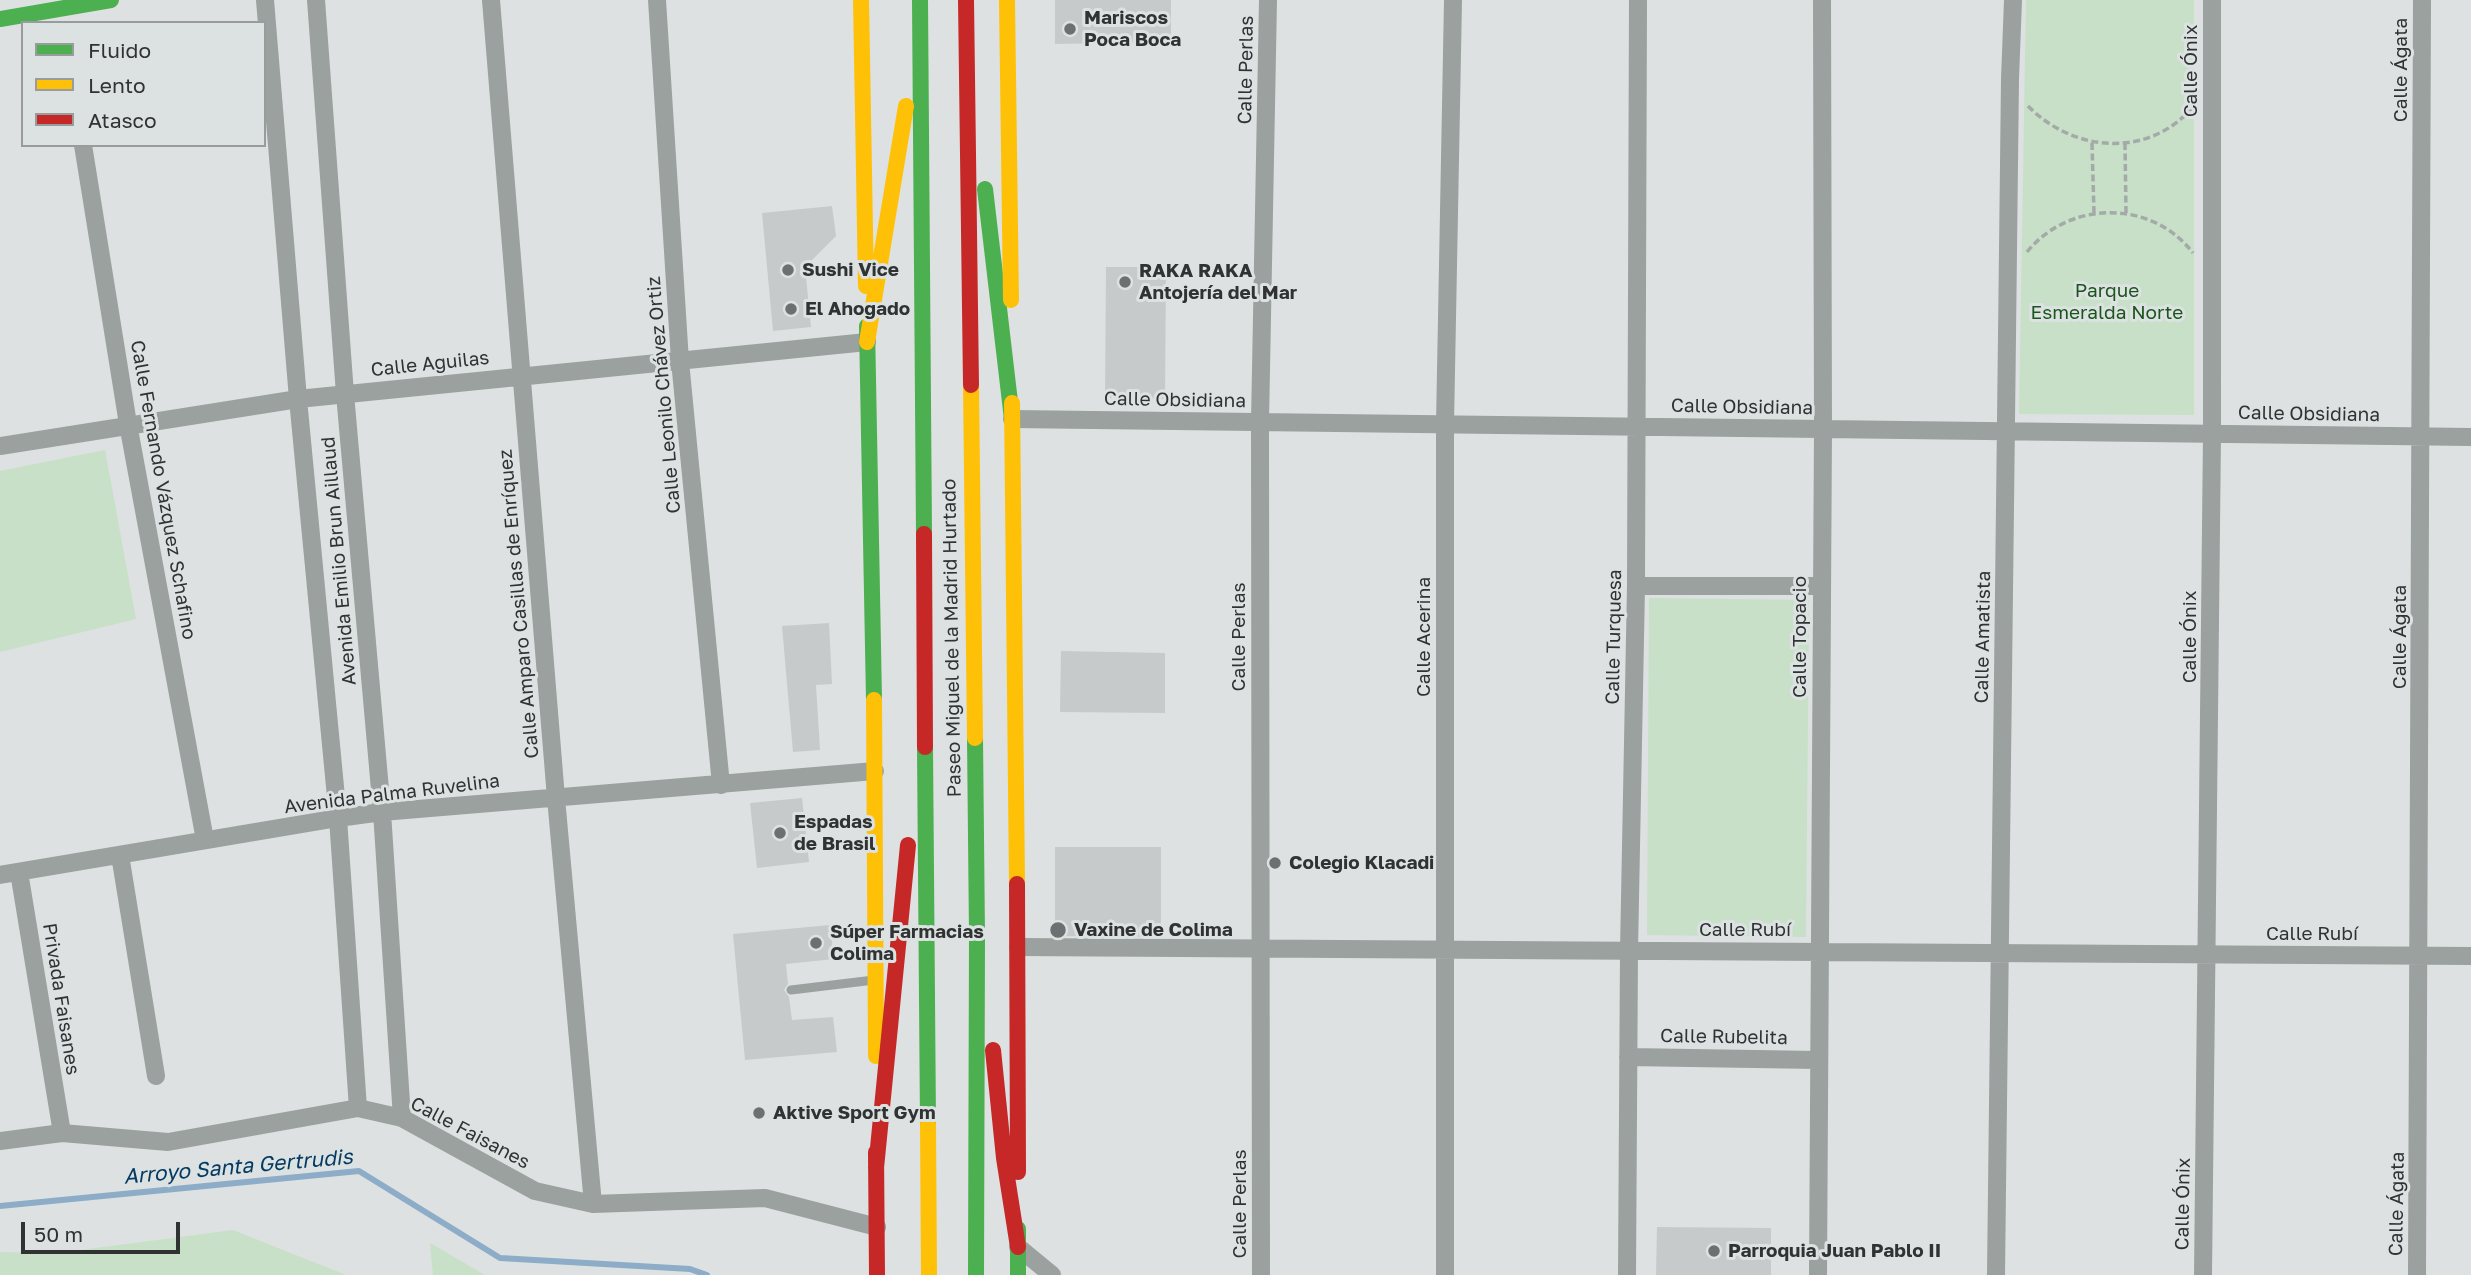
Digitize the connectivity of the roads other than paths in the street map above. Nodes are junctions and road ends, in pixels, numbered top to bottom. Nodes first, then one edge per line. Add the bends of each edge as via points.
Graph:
1 (111, 0) edge
2 (265, 0) edge
3 (316, 0) edge
4 (491, 0) edge
5 (657, 0) edge
6 (861, 0) edge
7 (920, 0) edge
8 (965, 0) edge
9 (1007, 0) edge
10 (1268, 0) edge
11 (1453, 0) edge
12 (1638, 0) edge
13 (1822, 0) edge
14 (2013, 0) edge
15 (2212, 0) edge
16 (2422, 0) edge
17 (62, 10) edge
18 (0, 19) edge
19 (966, 21) junction
20 (920, 22) junction
21 (83, 147) edge
22 (867, 342) junction
23 (680, 361) junction
24 (522, 375) junction
25 (345, 394) junction
26 (299, 399) junction
27 (1012, 419) junction
28 (1260, 422) junction
29 (128, 424) junction
30 (1445, 424) junction
31 (1636, 427) junction
32 (1823, 429) junction
33 (2006, 431) junction
34 (2212, 434) junction
35 (2421, 437) junction
36 (2471, 437) edge
37 (0, 446) edge
38 (1636, 586) junction
39 (1821, 586) junction
40 (925, 690) junction
41 (875, 771) junction
42 (721, 785) junction
43 (556, 797) junction
44 (382, 812) junction
45 (338, 818) junction
46 (205, 841) junction
47 (120, 855) junction
48 (19, 872) junction
49 (0, 875) edge
50 (977, 934) junction
51 (1018, 947) junction
52 (1261, 948) junction
53 (1445, 949) junction
54 (1629, 951) junction
55 (1819, 952) junction
56 (2000, 953) junction
57 (2208, 954) junction
58 (2420, 956) junction
59 (2471, 956) edge
60 (875, 980) junction
61 (791, 990) dead end
62 (1628, 1057) junction
63 (1818, 1059) junction
64 (156, 1076) dead end
65 (358, 1108) junction
66 (402, 1118) junction
67 (62, 1133) junction
68 (0, 1141) edge
69 (876, 1168) junction
70 (593, 1205) junction
71 (877, 1227) junction
72 (1018, 1247) junction
73 (877, 1275) edge
74 (929, 1275) edge
75 (976, 1275) edge
76 (1018, 1275) edge
77 (1052, 1275) edge
78 (1261, 1275) edge
79 (1445, 1275) edge
80 (1627, 1275) edge
81 (1818, 1275) edge
82 (1996, 1275) edge
83 (2203, 1275) edge
84 (2417, 1275) edge

1 - 17 main road
2 - 26 street, Avenida Emilio Brun Aillaud
3 - 25 street, Avenida Emilio Brun Aillaud
4 - 24 street, Calle Amparo Casillas de Enríquez
5 - 23 street, Calle Leonilo Chávez Ortiz
6 - 22 main road
7 - 20 main road, Paseo Miguel de la Madrid Hurtado
8 - 19 main road, Paseo Miguel de la Madrid Hurtado
9 - 27 main road
10 - 28 street, Calle Perlas
11 - 30 street, Calle Acerina
12 - 31 street, Calle Turquesa
13 - 32 street, Calle Topacio
14 - 33 street, Calle Amatista
15 - 34 street, Calle Ónix
16 - 35 street, Calle Ágata
17 - 18 main road
19 - 27 main road
19 - 50 main road, Paseo Miguel de la Madrid Hurtado
20 - 22 main road
20 - 40 main road, Paseo Miguel de la Madrid Hurtado
21 - 29 street, Calle Fernando Vázquez Schafino
22 - 23 street, Calle Aguilas
22 - 41 main road
23 - 24 street, Calle Aguilas
23 - 42 street, Calle Leonilo Chávez Ortiz
24 - 25 street, Calle Aguilas
24 - 43 street, Calle Amparo Casillas de Enríquez
25 - 26 street, Calle Aguilas
25 - 44 street, Avenida Emilio Brun Aillaud
26 - 29 street, Calle Aguilas
26 - 45 street, Avenida Emilio Brun Aillaud
27 - 28 street, Calle Obsidiana
27 - 51 main road
28 - 30 street, Calle Obsidiana
28 - 52 street, Calle Perlas
29 - 37 street, Calle Aguilas
29 - 46 street, Calle Fernando Vázquez Schafino
30 - 31 street, Calle Obsidiana
30 - 53 street, Calle Acerina
31 - 32 street, Calle Obsidiana
31 - 38 street, Calle Turquesa
32 - 33 street, Calle Obsidiana
32 - 39 street, Calle Topacio
33 - 34 street, Calle Obsidiana
33 - 56 street, Calle Amatista
34 - 35 street, Calle Obsidiana
34 - 57 street, Calle Ónix
35 - 36 street, Calle Obsidiana
35 - 58 street, Calle Ágata
38 - 39 street
38 - 54 street, Calle Turquesa
39 - 55 street, Calle Topacio
40 - 69 main road
40 - 74 main road, Paseo Miguel de la Madrid Hurtado
41 - 42 street, Avenida Palma Ruvelina
41 - 60 main road
42 - 43 street, Avenida Palma Ruvelina
43 - 44 street, Avenida Palma Ruvelina
43 - 70 street, Calle Amparo Casillas de Enríquez
44 - 45 street, Avenida Palma Ruvelina
44 - 66 street, Avenida Emilio Brun Aillaud
45 - 46 street, Avenida Palma Ruvelina
45 - 65 street, Avenida Emilio Brun Aillaud
46 - 47 street, Avenida Palma Ruvelina
47 - 48 street, Avenida Palma Ruvelina
47 - 64 street
48 - 49 street, Avenida Palma Ruvelina
48 - 67 street, Privada Faisanes
50 - 72 main road
50 - 75 main road, Paseo Miguel de la Madrid Hurtado
51 - 52 street, Calle Rubí
51 - 72 main road
52 - 53 street, Calle Rubí
52 - 78 street, Calle Perlas
53 - 54 street, Calle Rubí
53 - 79 street, Calle Acerina
54 - 55 street, Calle Rubí
54 - 62 street, Calle Turquesa
55 - 56 street, Calle Rubí
55 - 63 street, Calle Topacio
56 - 57 street, Calle Rubí
56 - 82 street, Calle Amatista
57 - 58 street, Calle Rubí
57 - 83 street, Calle Ónix
58 - 59 street, Calle Rubí
58 - 84 street, Calle Ágata
60 - 61 lane
60 - 69 main road
62 - 63 street, Calle Rubelita
62 - 80 street, Calle Turquesa
63 - 81 street, Calle Topacio
65 - 66 street, Calle Faisanes
65 - 67 street, Calle Faisanes via 168,1142
66 - 70 street, Calle Faisanes via 535,1191
67 - 68 street, Calle Faisanes
69 - 71 main road
70 - 71 street, Calle Faisanes via 765,1198
71 - 73 main road
72 - 76 main road
72 - 77 street

